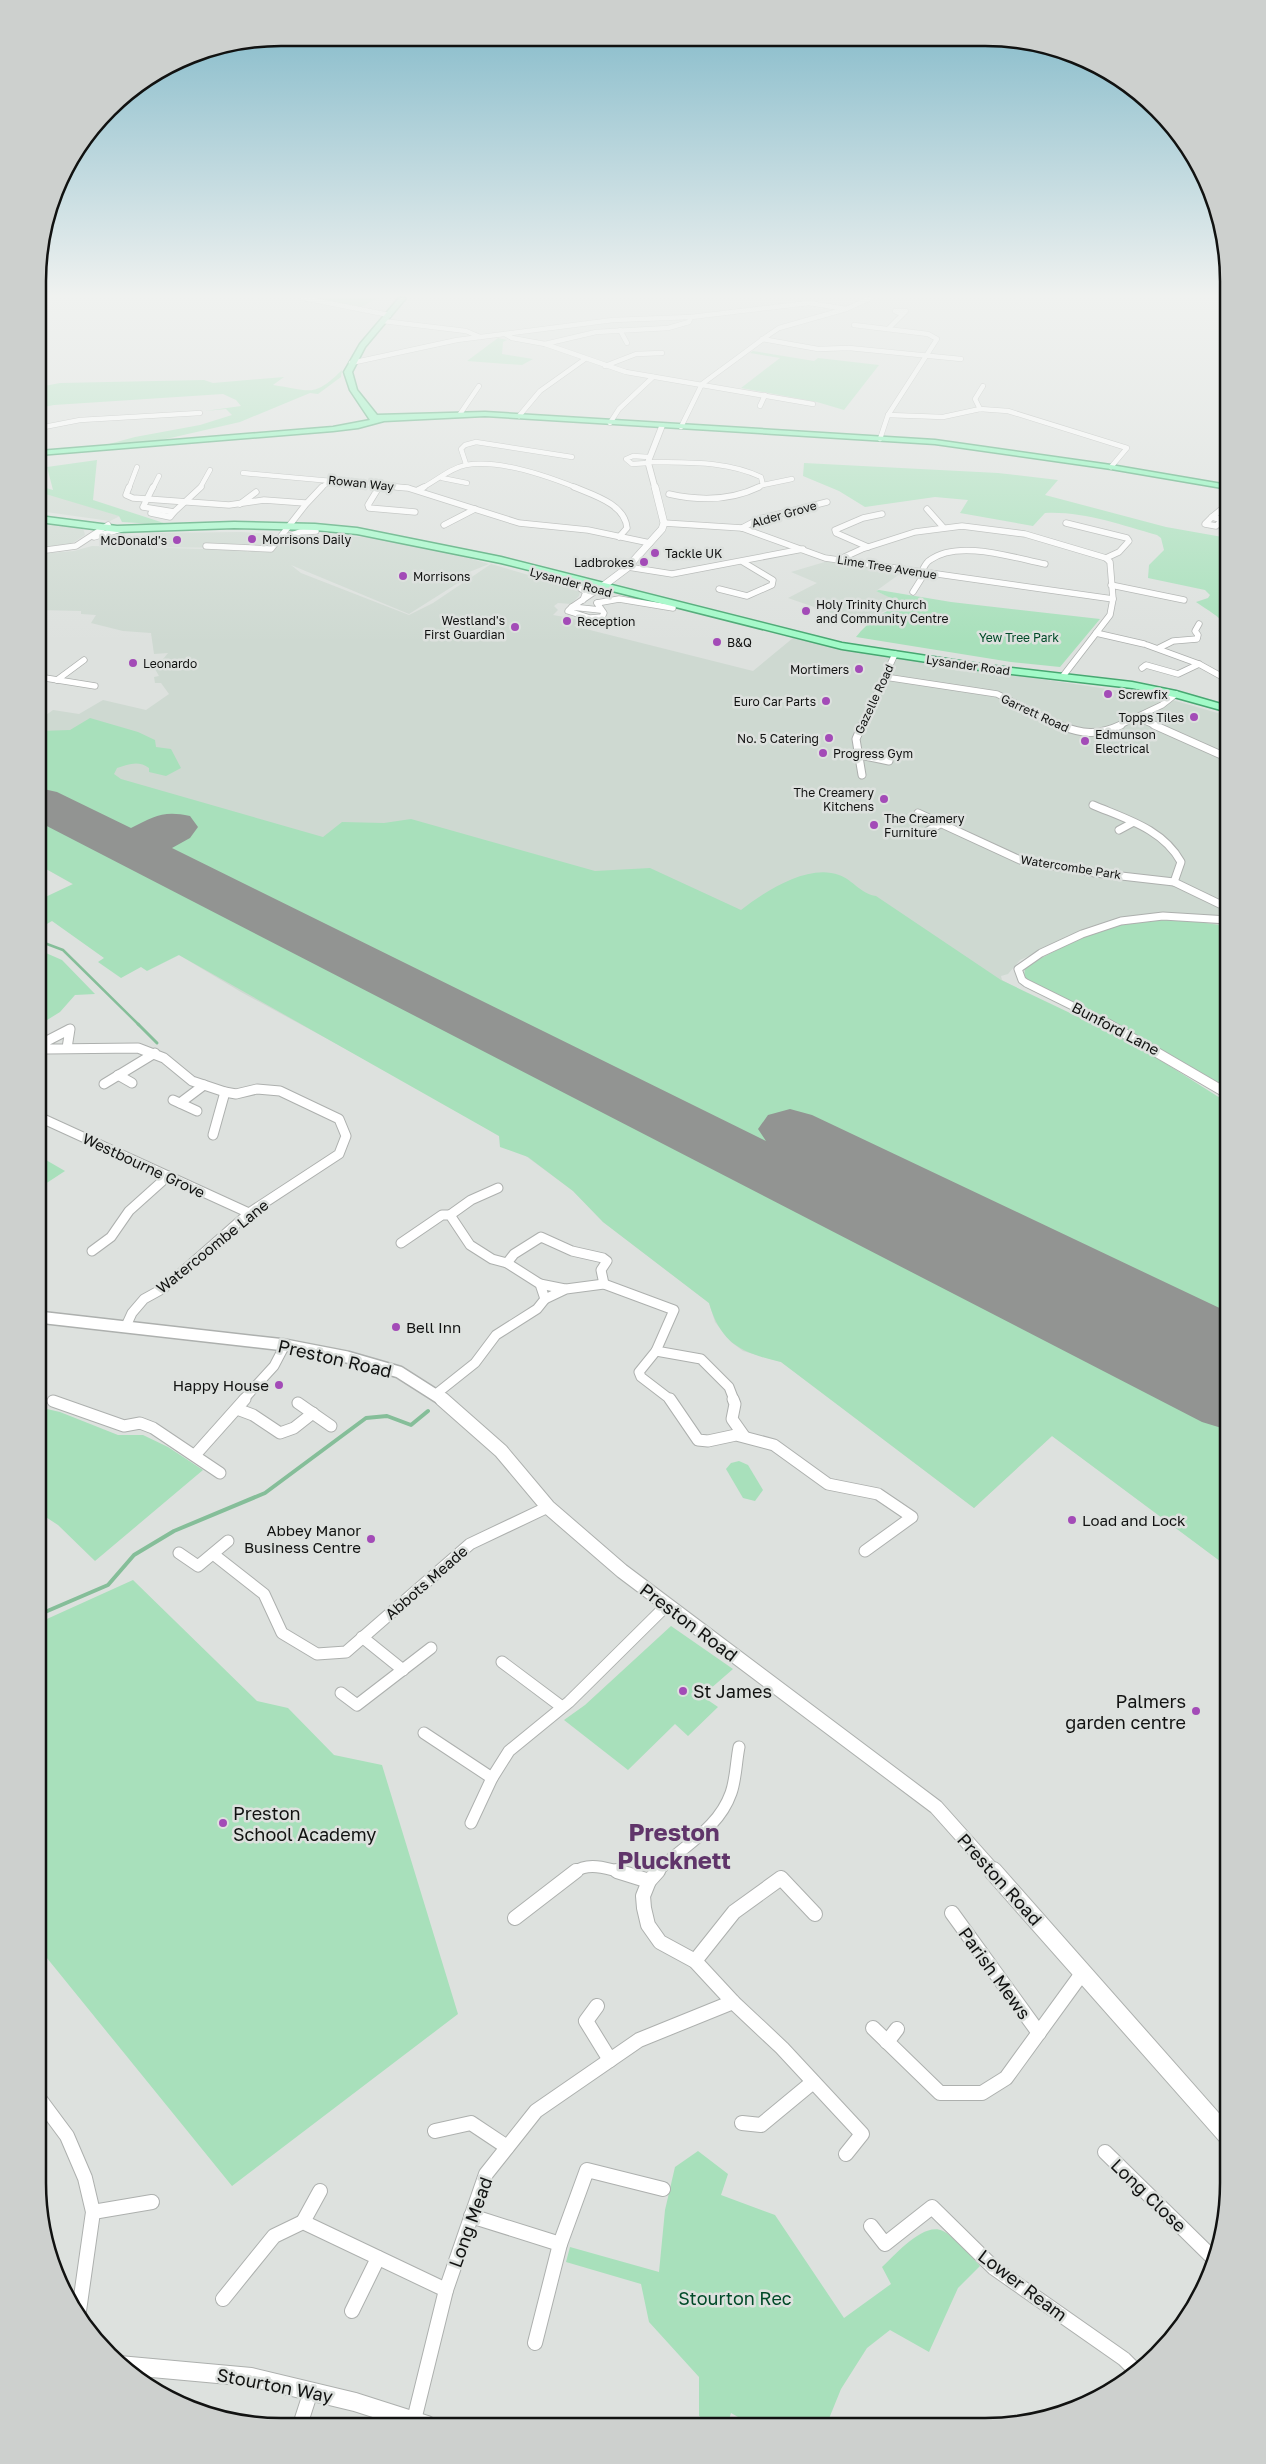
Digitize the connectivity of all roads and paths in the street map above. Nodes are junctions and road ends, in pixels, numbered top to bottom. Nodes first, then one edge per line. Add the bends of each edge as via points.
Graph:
1 (200, 413) dead end
2 (369, 413) edge
3 (522, 413) edge
4 (616, 413) edge
5 (688, 413) edge
6 (962, 413) edge
7 (1019, 413) edge
8 (460, 414) joint
9 (888, 414) joint
10 (519, 416) junction
11 (375, 420) junction
12 (610, 423) junction
13 (662, 426) junction
14 (46, 427) edge
15 (681, 427) junction
16 (880, 438) junction
17 (1134, 441) dead end
18 (1127, 448) junction
19 (46, 452) edge
20 (572, 457) dead end
21 (648, 461) junction
22 (466, 464) junction
23 (137, 467) dead end
24 (1111, 467) junction
25 (210, 470) dead end
26 (243, 473) dead end
27 (159, 476) dead end
28 (442, 478) junction
29 (474, 479) dead end
30 (331, 480) junction
31 (792, 480) dead end
32 (467, 483) junction
33 (380, 485) junction
34 (763, 485) junction
35 (1220, 486) edge
36 (459, 488) dead end
37 (418, 490) junction
38 (256, 492) dead end
39 (669, 494) dead end
40 (146, 498) junction
41 (186, 502) junction
42 (827, 502) dead end
43 (305, 503) junction
44 (240, 504) junction
45 (920, 509) dead end
46 (930, 509) joint
47 (475, 510) junction
48 (1220, 510) edge
49 (415, 512) dead end
50 (882, 514) dead end
51 (46, 516) edge
52 (1211, 517) dead end
53 (46, 520) edge
54 (664, 523) junction
55 (1066, 523) dead end
56 (78, 525) junction
57 (444, 525) dead end
58 (943, 527) junction
59 (114, 528) junction
60 (287, 528) junction
61 (742, 528) junction
62 (316, 532) junction
63 (388, 536) junction
64 (94, 537) junction
65 (619, 537) junction
66 (279, 539) junction
67 (650, 543) junction
68 (206, 546) dead end
69 (868, 547) junction
70 (803, 549) junction
71 (46, 550) edge
72 (1106, 558) junction
73 (494, 559) junction
74 (838, 560) junction
75 (743, 562) junction
76 (1045, 564) dead end
77 (628, 567) junction
78 (921, 573) junction
79 (574, 584) junction
80 (1111, 585) junction
81 (606, 588) junction
82 (719, 589) dead end
83 (913, 592) dead end
84 (1113, 599) junction
85 (583, 600) junction
86 (1184, 600) dead end
87 (597, 603) junction
88 (572, 607) junction
89 (673, 608) junction
90 (600, 610) junction
91 (708, 613) junction
92 (1199, 624) dead end
93 (1096, 633) junction
94 (1159, 648) junction
95 (895, 654) junction
96 (84, 660) dead end
97 (1199, 664) junction
98 (1146, 665) dead end
99 (1063, 676) junction
100 (1220, 676) edge
101 (885, 677) junction
102 (46, 678) edge
103 (58, 680) junction
104 (95, 686) dead end
105 (1176, 694) junction
106 (1220, 707) edge
107 (1136, 717) junction
108 (1220, 754) edge
109 (860, 756) junction
110 (889, 761) dead end
111 (862, 774) dead end
112 (1093, 804) dead end
113 (918, 813) dead end
114 (1132, 823) junction
115 (940, 824) junction
116 (1119, 830) dead end
117 (926, 832) dead end
118 (1020, 860) junction
119 (1019, 870) dead end
120 (1174, 882) junction
121 (1220, 904) edge
122 (1220, 921) edge
123 (67, 1048) dead end
124 (155, 1054) junction
125 (118, 1076) junction
126 (132, 1083) dead end
127 (104, 1084) dead end
128 (204, 1085) junction
129 (1220, 1089) edge
130 (225, 1092) junction
131 (197, 1111) dead end
132 (46, 1120) edge
133 (213, 1135) dead end
134 (168, 1176) junction
135 (498, 1188) dead end
136 (249, 1214) junction
137 (450, 1215) junction
138 (401, 1243) dead end
139 (92, 1250) dead end
140 (508, 1263) junction
141 (540, 1284) junction
142 (604, 1284) junction
143 (566, 1289) junction
144 (545, 1299) junction
145 (46, 1318) edge
146 (126, 1326) junction
147 (285, 1345) junction
148 (656, 1351) junction
149 (436, 1394) junction
150 (53, 1401) dead end
151 (298, 1402) dead end
152 (237, 1409) junction
153 (313, 1413) junction
154 (331, 1426) dead end
155 (744, 1436) junction
156 (195, 1455) junction
157 (220, 1473) dead end
158 (548, 1507) junction
159 (228, 1541) dead end
160 (865, 1551) dead end
161 (179, 1553) dead end
162 (213, 1554) junction
163 (198, 1566) joint
164 (666, 1606) junction
165 (362, 1637) junction
166 (431, 1648) dead end
167 (502, 1662) dead end
168 (403, 1670) junction
169 (341, 1693) dead end
170 (562, 1708) junction
171 (424, 1733) dead end
172 (739, 1747) dead end
173 (492, 1778) junction
174 (471, 1823) dead end
175 (649, 1881) junction
176 (952, 1913) dead end
177 (815, 1914) dead end
178 (515, 1918) dead end
179 (695, 1961) junction
180 (1082, 1972) junction
181 (733, 2002) junction
182 (597, 2006) dead end
183 (872, 2028) dead end
184 (898, 2029) dead end
185 (1039, 2033) junction
186 (887, 2042) junction
187 (610, 2060) junction
188 (814, 2082) junction
189 (46, 2108) edge
190 (742, 2123) dead end
191 (1220, 2129) edge
192 (435, 2131) dead end
193 (507, 2147) junction
194 (1105, 2152) dead end
195 (846, 2154) dead end
196 (663, 2189) dead end
197 (320, 2191) dead end
198 (152, 2202) dead end
199 (92, 2212) junction
200 (471, 2216) junction
201 (303, 2222) junction
202 (871, 2226) dead end
203 (560, 2244) junction
204 (1209, 2254) edge
205 (378, 2258) junction
206 (446, 2290) junction
207 (223, 2299) dead end
208 (80, 2303) edge
209 (352, 2311) dead end
210 (535, 2343) dead end
211 (135, 2366) edge
212 (1132, 2366) edge
213 (311, 2391) junction
214 (302, 2418) edge
215 (406, 2418) edge
216 (421, 2418) edge

1 - 14 street via 80,420
2 - 11 highway
3 - 10 street
4 - 12 street
5 - 15 street
6 - 9 street via 943,417
7 - 18 street
8 - 10 highway
8 - 11 highway
9 - 16 street
10 - 12 highway
11 - 19 highway via 333,429
12 - 13 highway
13 - 15 highway
13 - 21 street
15 - 16 highway
16 - 24 highway via 951,444
17 - 18 street
18 - 24 street
20 - 22 street via 476,442 461,448
21 - 34 street via 733,466 761,477
21 - 54 street
22 - 28 street
22 - 65 street via 524,470 572,486 620,510 627,528
23 - 40 street via 126,495
24 - 35 highway
25 - 41 street via 202,486
26 - 30 street, Rowan Way
27 - 40 street
28 - 32 street
28 - 37 street
29 - 32 street
30 - 33 street, Rowan Way
30 - 43 street
31 - 34 street
32 - 36 street
33 - 37 street, Rowan Way
33 - 49 street via 369,508
34 - 39 street via 747,494 718,500 689,499
37 - 47 street, Rowan Way
38 - 44 street
40 - 41 street
40 - 41 street via 142,510 166,518
41 - 44 street
42 - 61 street, Alder Grove via 759,519
43 - 44 street via 264,500
43 - 60 street
45 - 46 street
46 - 58 street
47 - 57 street
47 - 65 street, Rowan Way via 518,523 588,530
48 - 52 street
50 - 69 street via 835,530
51 - 59 main road
53 - 56 main road
54 - 61 street, Lime Tree Avenue
54 - 67 street
55 - 72 street via 1127,538 1129,541 1119,552
56 - 59 main road
56 - 64 street via 91,530
58 - 69 street
58 - 72 street via 993,529 1063,544
59 - 60 main road, Lysander Road
59 - 64 street
60 - 62 main road, Lysander Road
60 - 63 main road, Lysander Road via 357,531
60 - 66 street
61 - 70 street, Lime Tree Avenue
62 - 63 main road, Lysander Road
62 - 66 street via 300,532
63 - 73 main road, Lysander Road
64 - 71 street via 73,548
65 - 67 street, Rowan Way
66 - 68 street via 271,549
67 - 77 street
69 - 74 street
70 - 74 street, Lime Tree Avenue
70 - 75 street
72 - 80 street via 1110,562
73 - 79 main road, Lysander Road
73 - 81 main road, Lysander Road
74 - 78 street, Lime Tree Avenue
75 - 77 street via 672,574
75 - 82 street via 773,583 747,596
76 - 78 street via 969,549 929,560
77 - 81 street
78 - 83 street via 923,576
78 - 84 street, Lime Tree Avenue
79 - 81 main road, Lysander Road
79 - 85 street via 586,592
80 - 84 street
80 - 86 street
81 - 85 street
81 - 87 street
81 - 89 main road, Lysander Road
81 - 91 main road, Lysander Road
84 - 93 street via 1110,615
85 - 88 street
87 - 89 street via 619,599
87 - 90 street
88 - 90 street
88 - 90 street via 570,612 590,618 603,616
89 - 91 main road, Lysander Road
91 - 95 main road, Lysander Road via 842,646
92 - 94 street via 1195,631 1198,639 1172,641
93 - 94 street
93 - 99 street
94 - 97 street
95 - 99 main road, Lysander Road
95 - 101 street, Gazelle Road
96 - 103 street
97 - 98 street via 1178,674
97 - 100 street
99 - 105 main road, Lysander Road
101 - 107 street, Garrett Road via 997,694 1082,733 1106,732
101 - 109 street, Gazelle Road via 856,739
102 - 103 street
103 - 104 street
105 - 106 main road, Lysander Road
105 - 107 street, Garrett Road via 1169,702
107 - 108 street
109 - 110 street
109 - 111 street, Gazelle Road
112 - 114 street
113 - 115 street, Watercombe Park
114 - 116 street
114 - 120 street via 1160,836 1175,849 1180,862
115 - 117 street
115 - 118 street, Watercombe Park
118 - 119 street
118 - 120 street, Watercombe Park
120 - 121 street, Watercombe Park
122 - 129 street, Bunford Lane via 1165,916 1123,920 1085,932 1018,969 1026,983 1122,1031
123 - 124 street via 138,1048
124 - 125 street
124 - 128 street via 192,1081
125 - 126 street
125 - 127 street
128 - 130 street
128 - 131 street via 176,1101
130 - 133 street
130 - 136 street, Watercoombe Lane via 280,1091 339,1118 347,1134 339,1154
132 - 134 street, Westbourne Grove
134 - 136 street, Westbourne Grove
134 - 139 street via 129,1211 111,1237
135 - 137 street via 471,1200
136 - 146 street, Watercoombe Lane via 164,1288 144,1299
137 - 138 street via 442,1215
137 - 140 street via 470,1245 492,1259
140 - 141 street
140 - 142 street via 514,1254 541,1238 572,1251 603,1258 607,1261 601,1270
141 - 143 street
141 - 144 street
142 - 143 street
142 - 148 street via 674,1310
143 - 144 street
144 - 149 street via 537,1308 496,1334 475,1363
145 - 146 street, Preston Road
146 - 147 street, Preston Road
147 - 149 street, Preston Road via 347,1357 399,1372
147 - 152 street via 274,1366
148 - 155 street via 701,1359 729,1387 735,1404 732,1419
148 - 155 street via 639,1372 641,1377 671,1400 698,1440
149 - 158 street, Preston Road via 501,1451
150 - 156 street via 124,1426 140,1423
151 - 153 street
152 - 153 street via 253,1414 280,1433 294,1428
152 - 156 street
153 - 154 street
155 - 160 street via 774,1445 828,1484 878,1494 912,1517
156 - 157 street
158 - 164 street, Preston Road
158 - 165 street, Abbots Meade via 470,1544
159 - 162 street
161 - 163 street
162 - 163 street
162 - 165 street, Abbots Meade via 264,1594 282,1634 317,1654 346,1652
164 - 170 street
164 - 180 street, Preston Road via 936,1807
165 - 168 street
166 - 168 street
167 - 170 street
168 - 169 street via 357,1705
170 - 173 street via 509,1751
171 - 173 street
172 - 175 street via 731,1794 721,1812 702,1834 658,1869
173 - 174 street
175 - 178 street via 605,1868 580,1868
175 - 179 street via 643,1896 648,1925 660,1942
176 - 185 street, Parish Mews
177 - 179 street via 781,1878 734,1912
179 - 181 street
180 - 185 street
180 - 191 street, Preston Road
181 - 187 street, Long Mead via 639,2040
181 - 188 street
182 - 187 street via 586,2021
183 - 186 street
184 - 186 street
185 - 186 street via 1006,2078 982,2093 940,2093
187 - 193 street, Long Mead via 536,2111
188 - 190 street via 761,2125
188 - 195 street via 865,2134
189 - 199 street via 67,2136 84,2178
192 - 193 street via 471,2123
193 - 200 street, Long Mead via 486,2174
194 - 204 street, Long Close
196 - 203 street via 587,2170
197 - 201 street
198 - 199 street
199 - 208 street
200 - 203 street
200 - 206 street, Long Mead
201 - 205 street
201 - 207 street via 274,2236
202 - 212 street, Lower Ream via 885,2244 932,2207 994,2268
203 - 210 street
205 - 206 street
205 - 209 street
206 - 216 street, Long Mead
211 - 213 street, Stourton Way via 251,2377
213 - 214 street
213 - 215 street, Stourton Way

